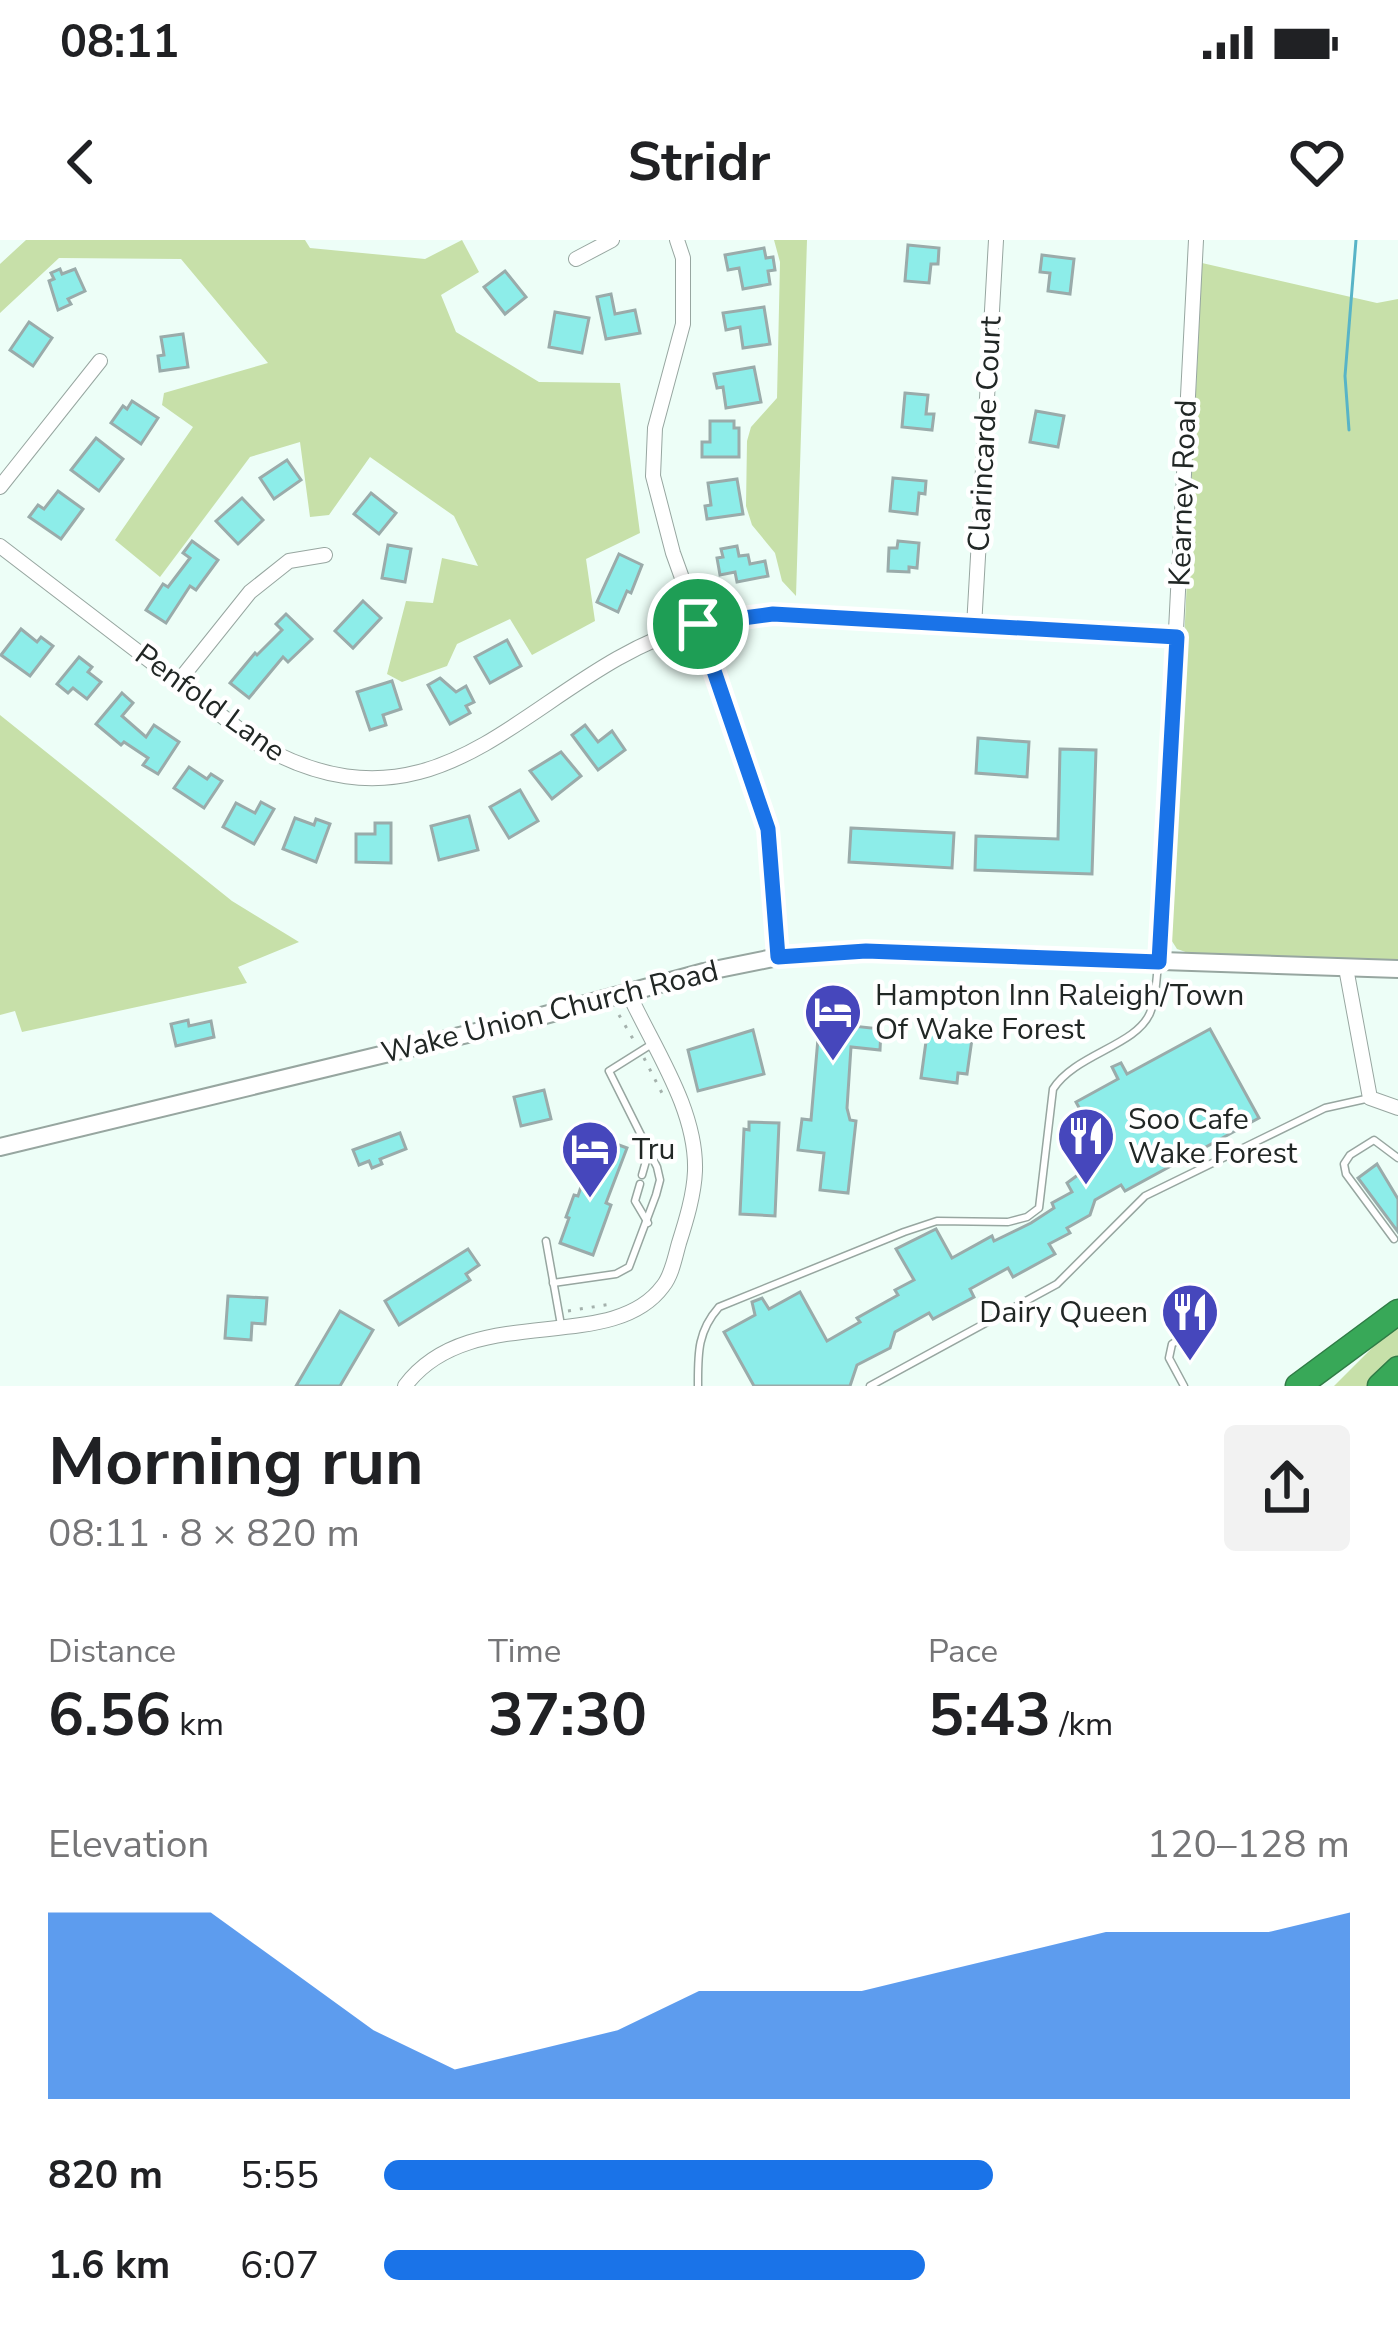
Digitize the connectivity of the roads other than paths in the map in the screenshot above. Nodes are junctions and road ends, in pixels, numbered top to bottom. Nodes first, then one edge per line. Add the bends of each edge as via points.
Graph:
1 (612, 240) edge
2 (677, 240) edge
3 (996, 240) edge
4 (1196, 240) edge
5 (576, 259) dead end
6 (100, 361) dead end
7 (0, 487) edge
8 (0, 546) edge
9 (325, 555) dead end
10 (698, 624) junction
11 (974, 627) junction
12 (1177, 637) junction
13 (178, 682) junction
14 (778, 957) junction
15 (1159, 962) junction
16 (1346, 968) junction
17 (1398, 969) edge
18 (628, 992) junction
19 (644, 1045) junction
20 (1370, 1098) junction
21 (1398, 1108) edge
22 (0, 1147) edge
23 (650, 1151) junction
24 (1398, 1158) edge
25 (643, 1175) dead end
26 (640, 1184) dead end
27 (647, 1222) junction
28 (1394, 1239) dead end
29 (546, 1241) dead end
30 (553, 1283) junction
31 (1398, 1314) edge
32 (1209, 1320) dead end
33 (561, 1325) junction
34 (1398, 1369) edge
35 (406, 1386) edge
36 (698, 1386) edge
37 (870, 1386) edge
38 (1184, 1386) edge
39 (1298, 1386) edge
40 (1325, 1386) edge
41 (1380, 1386) edge

1 - 5 street
2 - 10 street via 683,324 655,428 653,476
3 - 11 street, Clarincarde Court
4 - 12 street, Kearney Road
6 - 7 street
8 - 13 street, Penfold Lane
9 - 13 street via 290,561 250,592
10 - 11 street, Penfold Lane via 773,614
10 - 13 street, Penfold Lane via 639,645 508,733 404,777 339,778 294,765
10 - 14 street via 768,829
11 - 12 street, Penfold Lane
12 - 15 street, Kearney Road
14 - 15 street, Wake Union Church Road via 866,951
14 - 18 street, Wake Union Church Road
15 - 16 street, Wake Union Church Road
15 - 36 lane via 1144,1026 1063,1073 1053,1089 1039,1208 1008,1222 938,1221 719,1307 698,1343
16 - 17 street, Wake Union Church Road
16 - 20 street
18 - 19 street
18 - 22 street, Wake Union Church Road
19 - 23 lane via 609,1071
19 - 33 street via 688,1118 695,1171 674,1264 644,1304 616,1318
20 - 21 street
20 - 37 lane via 1325,1108 1145,1196 1058,1284
23 - 25 lane
23 - 27 lane via 659,1180
24 - 28 lane via 1374,1140 1344,1164
26 - 27 lane via 635,1201
27 - 30 lane via 623,1271
29 - 30 lane
30 - 33 lane
31 - 39 highway
31 - 40 highway
32 - 38 lane via 1172,1344 1169,1358
33 - 35 street via 450,1347
34 - 41 highway

